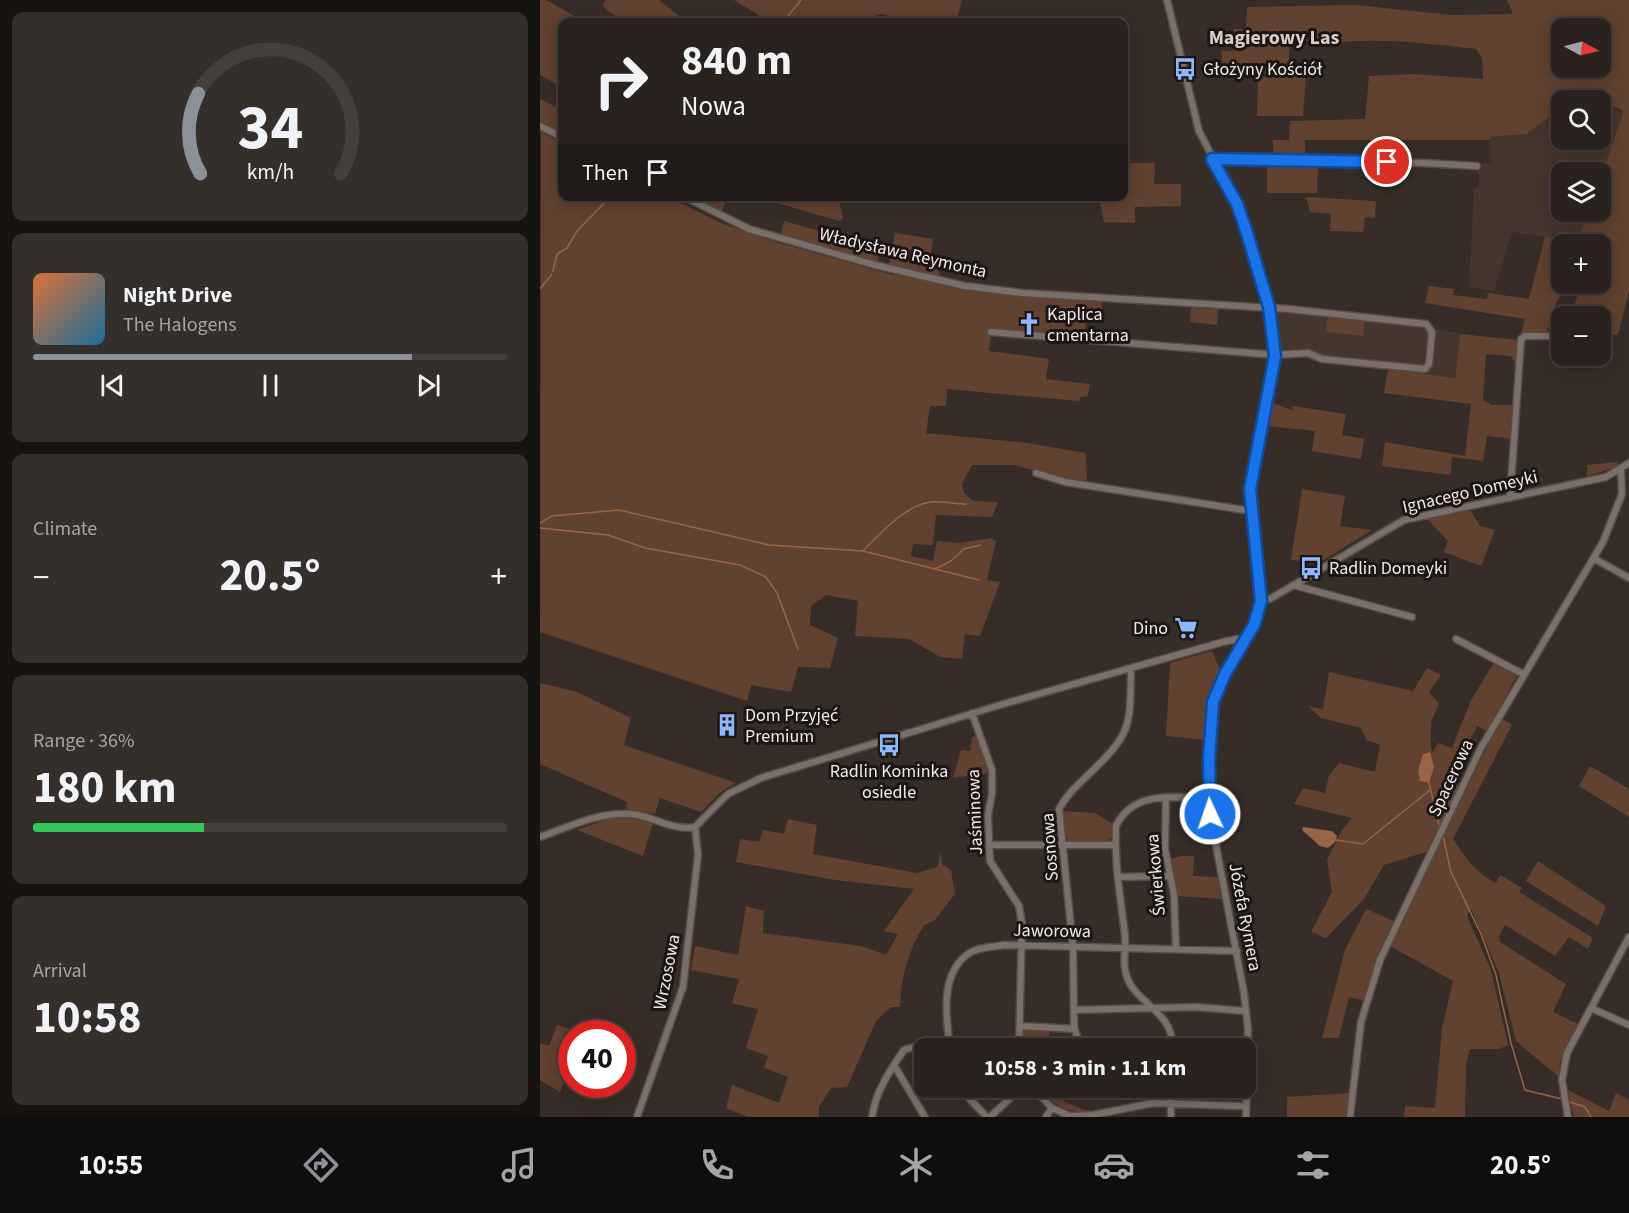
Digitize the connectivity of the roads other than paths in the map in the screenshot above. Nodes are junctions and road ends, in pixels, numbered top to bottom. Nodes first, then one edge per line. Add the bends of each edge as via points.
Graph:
1 (1167, 0) edge
2 (540, 126) edge
3 (558, 135) edge
4 (1212, 159) junction
5 (1476, 166) dead end
6 (692, 201) edge
7 (1269, 307) junction
8 (991, 332) dead end
9 (1551, 336) edge
10 (1275, 356) junction
11 (1629, 463) edge
12 (1621, 470) junction
13 (1036, 473) dead end
14 (1626, 488) edge
15 (1510, 498) junction
16 (1251, 511) junction
17 (1595, 559) junction
18 (1629, 578) edge
19 (1293, 585) junction
20 (1261, 601) junction
21 (1412, 617) dead end
22 (1456, 639) dead end
23 (1245, 640) junction
24 (1222, 642) junction
25 (1239, 651) junction
26 (1131, 668) junction
27 (1523, 674) junction
28 (972, 713) junction
29 (1166, 797) junction
30 (1208, 799) junction
31 (695, 827) junction
32 (540, 837) edge
33 (989, 845) junction
34 (1062, 845) junction
35 (1116, 845) junction
36 (1170, 876) junction
37 (1119, 878) junction
38 (1629, 937) edge
39 (1020, 945) junction
40 (1073, 947) junction
41 (1126, 947) junction
42 (1176, 949) junction
43 (1237, 951) junction
44 (1591, 1008) junction
45 (1155, 1009) junction
46 (1074, 1010) junction
47 (1246, 1011) junction
48 (1020, 1026) junction
49 (1629, 1026) edge
50 (1074, 1029) junction
51 (949, 1038) edge
52 (1019, 1038) edge
53 (1077, 1038) edge
54 (1173, 1038) edge
55 (914, 1047) edge
56 (894, 1065) junction
57 (969, 1098) edge
58 (1010, 1098) edge
59 (1043, 1098) edge
60 (1171, 1098) edge
61 (1171, 1103) junction
62 (1241, 1106) dead end
63 (1052, 1108) junction
64 (637, 1117) edge
65 (872, 1117) edge
66 (925, 1117) edge
67 (988, 1117) edge
68 (1046, 1117) edge
69 (1171, 1117) edge
70 (1246, 1117) edge
71 (1350, 1117) edge
72 (1568, 1117) edge

1 - 4 street, Józefa Rymera via 1199,131
2 - 3 street
4 - 5 street
4 - 7 street, Józefa Rymera via 1237,204
6 - 7 street, Władysława Reymonta via 732,223 759,232 965,286
7 - 10 street, Józefa Rymera
7 - 10 street, Władysława Reymonta via 1426,324 1432,332 1429,364 1425,369 1322,359 1308,353
8 - 10 street
9 - 15 street via 1521,339
10 - 16 street, Józefa Rymera via 1251,481
11 - 12 street, Ignacego Domeyki
12 - 14 street, Spacerowa
12 - 15 street, Ignacego Domeyki via 1606,477
13 - 16 street via 1065,482
14 - 17 street, Spacerowa
15 - 19 street, Ignacego Domeyki via 1404,520
16 - 20 street, Józefa Rymera
17 - 18 street
17 - 27 street, Spacerowa
19 - 20 street, Ignacego Domeyki
19 - 21 street
20 - 23 street, Józefa Rymera
22 - 27 street
23 - 24 street
23 - 25 street, Józefa Rymera
24 - 25 street
24 - 26 street
25 - 30 street, Józefa Rymera via 1213,702
26 - 28 street
26 - 34 street, Sosnowa via 1124,736 1064,798 1059,809
27 - 71 street, Spacerowa via 1482,746 1380,960 1361,1022
28 - 31 street via 749,783 728,794
28 - 33 street, Jaśminowa via 992,770
29 - 30 street
29 - 35 street via 1145,800 1121,814 1116,826
29 - 36 street, Świerkowa via 1165,849
30 - 43 street, Józefa Rymera
31 - 32 street via 674,828 644,816 615,814
31 - 64 street, Wrzosowa via 698,855 683,987
33 - 34 street
33 - 39 street, Jaśminowa via 990,861 1019,906
34 - 35 street
34 - 40 street, Sosnowa
35 - 37 street
36 - 37 street
36 - 42 street, Świerkowa
37 - 41 street
38 - 44 street
39 - 40 street, Jaworowa
39 - 48 street, Jaśminowa
39 - 51 street, Jaworowa via 973,951 961,960 952,973 947,994
40 - 41 street, Jaworowa
40 - 46 street, Sosnowa
41 - 42 street, Jaworowa
41 - 45 street via 1125,969 1134,991
42 - 43 street, Jaworowa
43 - 47 street, Józefa Rymera
44 - 49 street
44 - 72 street via 1563,1066 1563,1097
45 - 46 street
45 - 47 street
45 - 54 street
46 - 50 street, Sosnowa
47 - 70 street, Józefa Rymera
48 - 50 street
48 - 52 street, Jaśminowa
50 - 53 street, Sosnowa
55 - 56 street via 904,1050
56 - 65 street via 873,1106
56 - 66 street
57 - 67 street
58 - 67 street
59 - 63 street
60 - 61 street
61 - 62 street
61 - 63 street via 1089,1116 1070,1116
61 - 69 street
63 - 68 street

